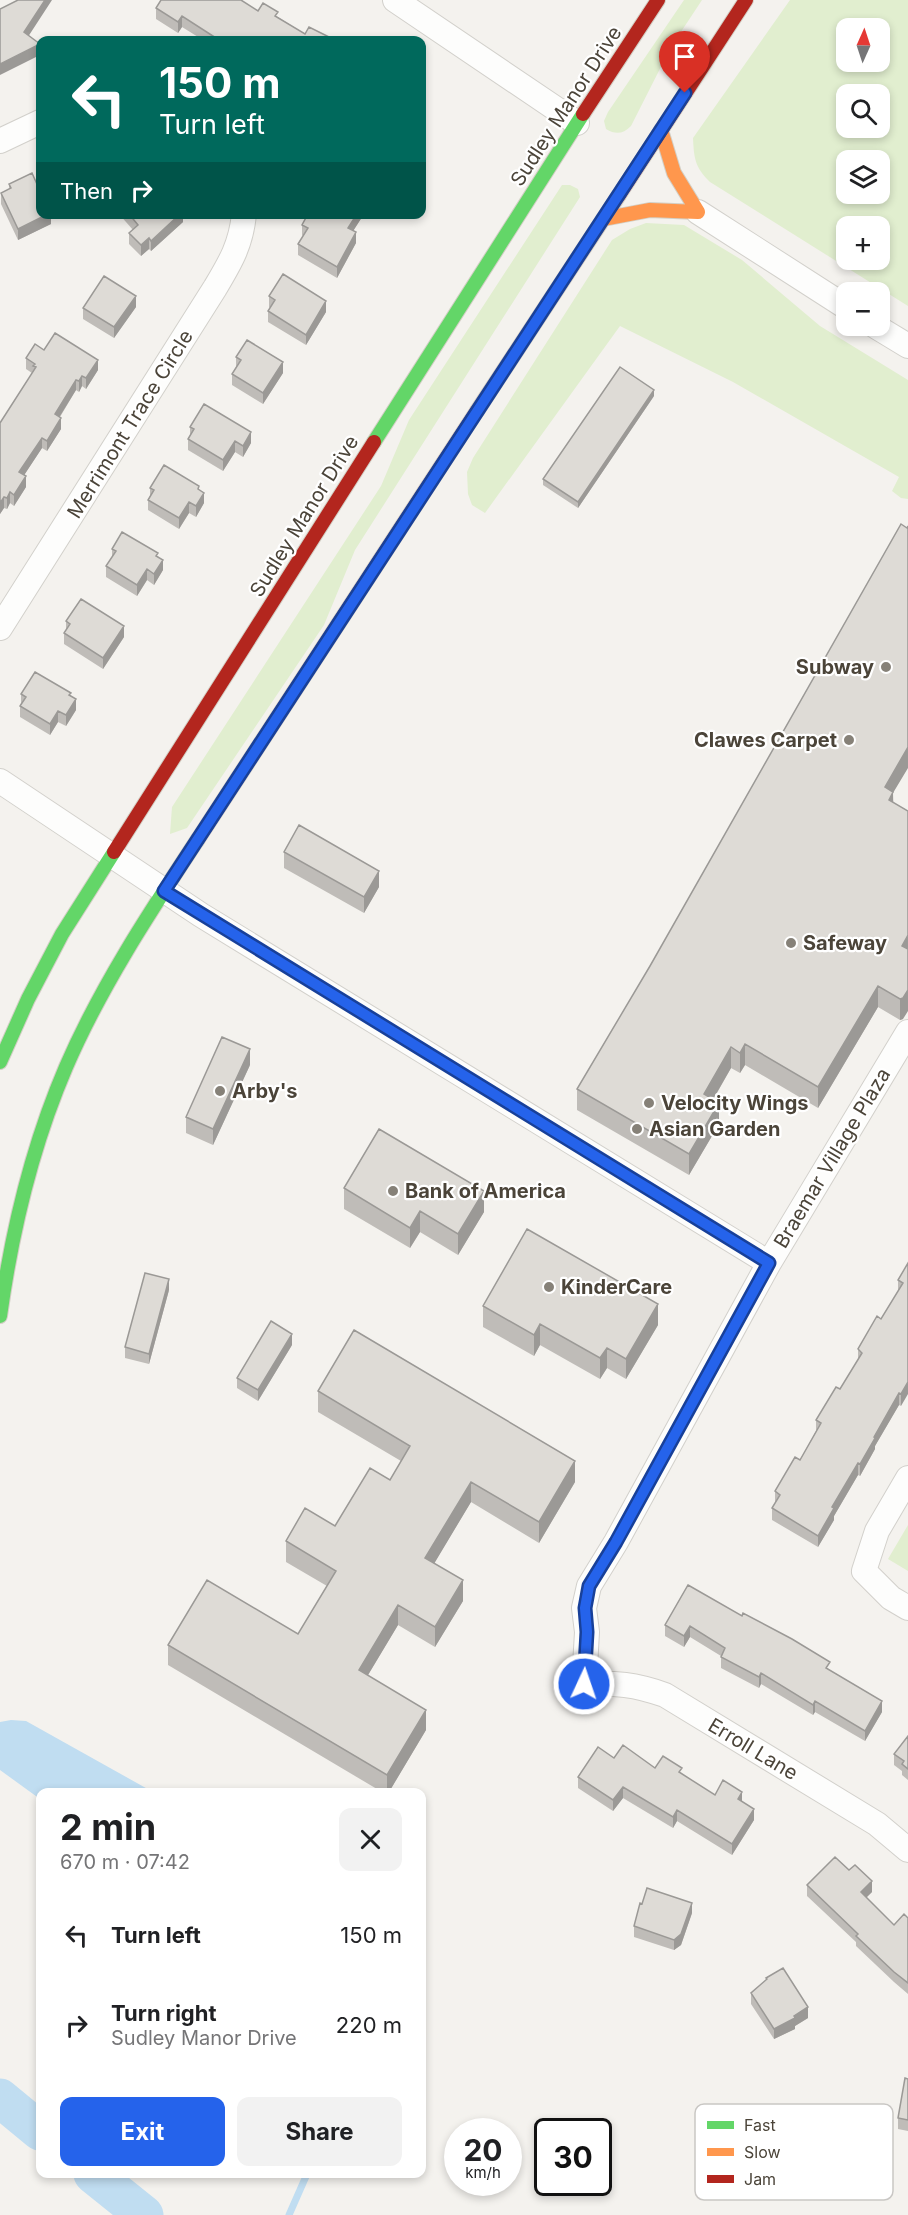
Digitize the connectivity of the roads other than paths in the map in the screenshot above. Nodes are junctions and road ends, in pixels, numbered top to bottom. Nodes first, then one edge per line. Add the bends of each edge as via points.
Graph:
1 (395, 0) edge
2 (658, 0) edge
3 (746, 0) edge
4 (577, 123) junction
5 (36, 124) edge
6 (661, 130) junction
7 (0, 141) edge
8 (698, 212) junction
9 (244, 219) edge
10 (603, 219) junction
11 (836, 301) edge
12 (890, 335) edge
13 (908, 346) edge
14 (0, 628) edge
15 (0, 781) edge
16 (111, 856) junction
17 (164, 891) junction
18 (908, 1032) edge
19 (0, 1062) edge
20 (769, 1263) junction
21 (0, 1316) edge
22 (908, 1478) edge
23 (908, 1608) edge
24 (908, 1850) edge

1 - 4 street
2 - 4 main road, Sudley Manor Drive
3 - 6 main road
4 - 16 main road, Sudley Manor Drive
5 - 7 street
6 - 8 main road via 679,188
6 - 10 main road
8 - 10 main road via 670,208
8 - 11 street
9 - 14 street, Merrimont Trace Circle via 237,249 215,288
10 - 17 main road
12 - 13 street
15 - 16 street
16 - 17 street
16 - 19 main road, Sudley Manor Drive via 62,934
17 - 20 street, Braemar Village Plaza
17 - 21 main road via 86,1025 50,1108 26,1185
18 - 20 street, Braemar Village Plaza
20 - 24 street, Erroll Lane via 589,1586 584,1684 625,1683 665,1695 877,1824
22 - 23 street via 877,1531 864,1571 891,1598

